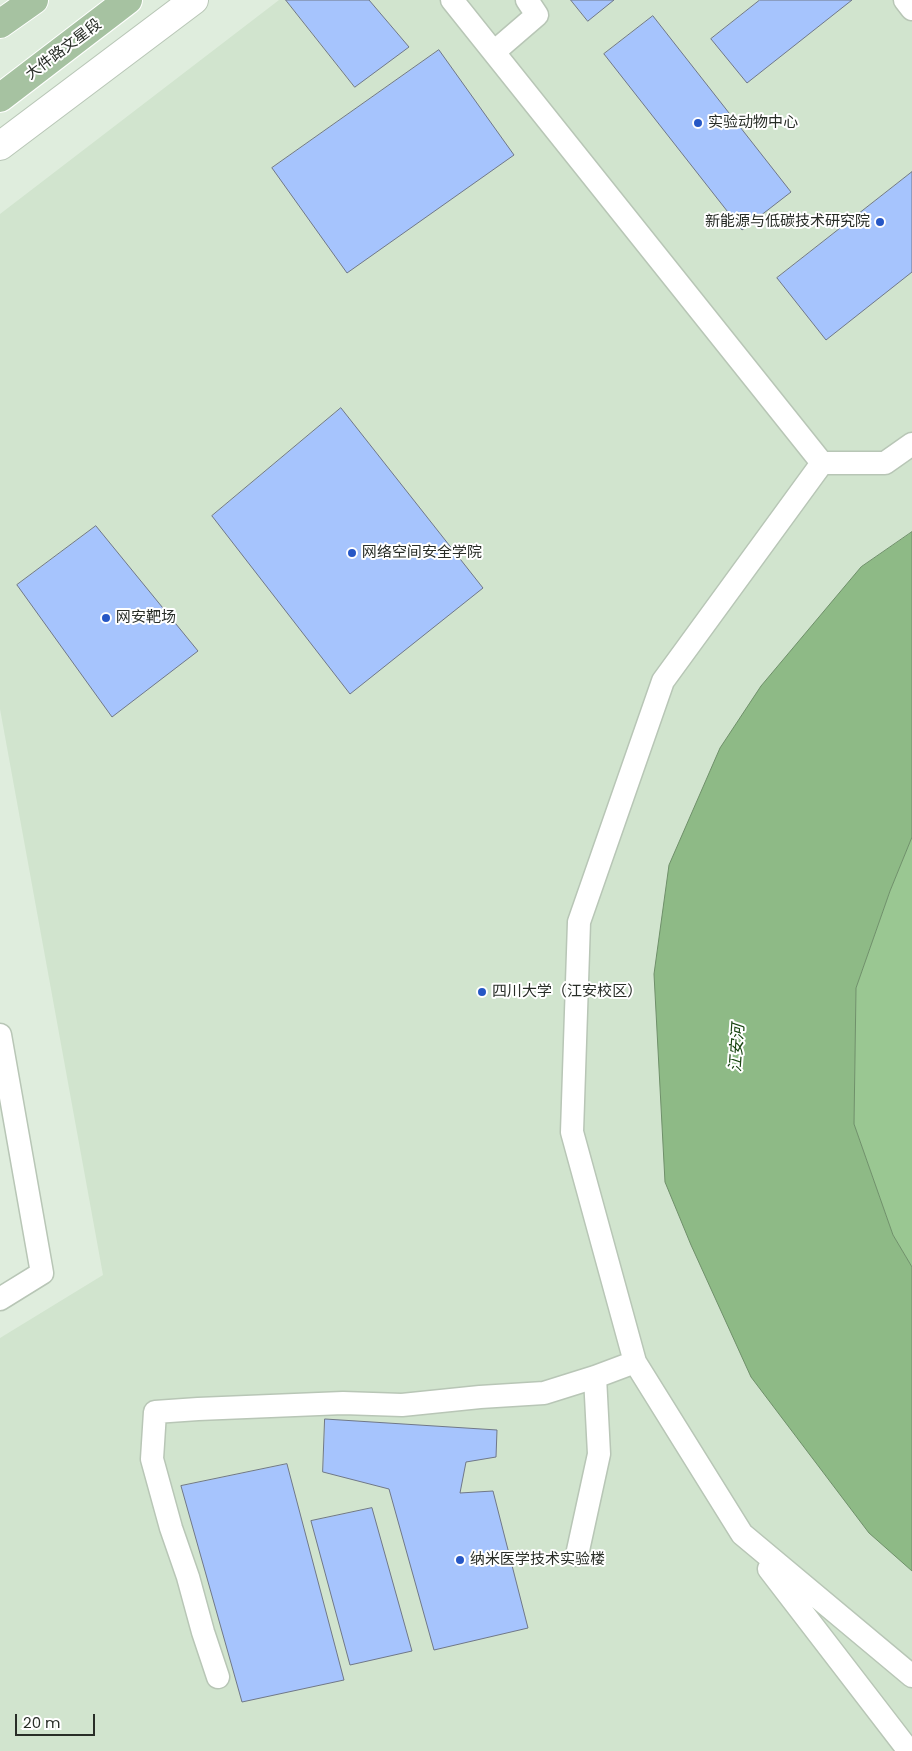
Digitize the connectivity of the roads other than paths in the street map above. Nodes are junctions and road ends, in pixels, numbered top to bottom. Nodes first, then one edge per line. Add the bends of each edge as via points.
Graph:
1 (34, 0) edge
2 (128, 0) edge
3 (194, 0) edge
4 (452, 0) edge
5 (527, 0) edge
6 (905, 0) edge
7 (912, 9) edge
8 (0, 24) edge
9 (494, 52) junction
10 (0, 98) edge
11 (0, 146) edge
12 (912, 444) edge
13 (822, 463) junction
14 (0, 1035) edge
15 (0, 1299) edge
16 (634, 1362) junction
17 (595, 1377) junction
18 (742, 1534) junction
19 (577, 1555) dead end
20 (912, 1676) edge
21 (218, 1677) dead end
22 (909, 1751) edge

1 - 8 main road
2 - 10 main road, 大件路文星段
3 - 11 street
4 - 9 street
5 - 9 street via 538,15
6 - 7 street
9 - 13 street
12 - 13 street via 885,462
13 - 16 street via 663,681 579,922 572,1132
14 - 15 street via 42,1274
16 - 17 street
16 - 18 street
17 - 19 street via 599,1454
17 - 21 street via 544,1392 402,1405 343,1403 155,1412 152,1459
18 - 20 street
18 - 22 street

